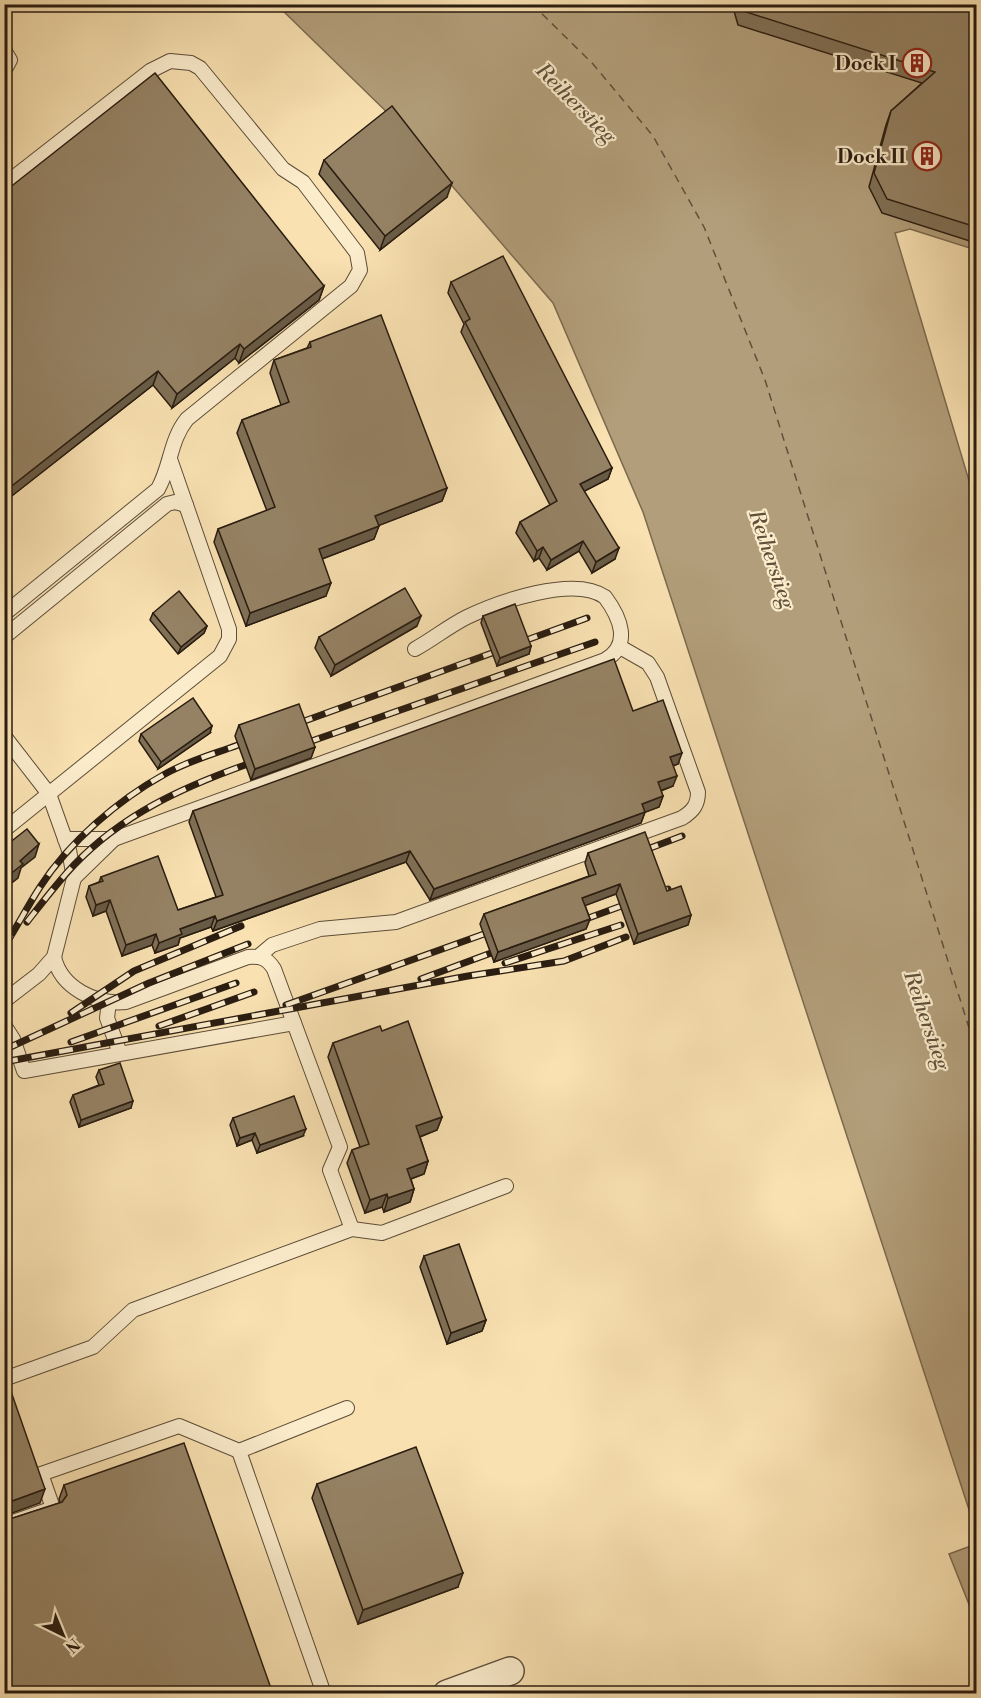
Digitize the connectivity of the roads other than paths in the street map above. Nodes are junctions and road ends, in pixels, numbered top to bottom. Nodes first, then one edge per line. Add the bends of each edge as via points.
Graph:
1 (4, 50) edge
2 (4, 70) edge
3 (4, 185) edge
4 (170, 459) junction
5 (161, 484) junction
6 (186, 505) junction
7 (125, 538) junction
8 (4, 614) edge
9 (4, 637) edge
10 (620, 647) junction
11 (415, 649) dead end
12 (4, 736) edge
13 (49, 794) junction
14 (4, 830) edge
15 (65, 839) junction
16 (114, 839) junction
17 (74, 878) junction
18 (259, 956) junction
19 (54, 957) junction
20 (4, 1001) edge
21 (109, 1002) junction
22 (294, 1023) junction
23 (4, 1025) edge
24 (120, 1053) junction
25 (507, 1186) dead end
26 (352, 1229) junction
27 (4, 1379) edge
28 (347, 1408) dead end
29 (239, 1451) junction
30 (4, 1525) edge
31 (510, 1671) dead end
32 (324, 1694) edge
33 (447, 1694) edge

1 - 2 lane via 10,60
3 - 4 lane via 150,70 159,64 181,61 200,68 210,77 283,169 303,182 357,253 360,270 351,286 187,419 173,440
4 - 5 lane
4 - 6 lane
5 - 7 lane
5 - 8 lane
6 - 7 lane via 171,502
6 - 13 lane via 229,629 226,648
7 - 9 lane
10 - 11 lane via 621,632 605,597 569,589 492,605
10 - 16 lane via 605,660
10 - 18 lane via 648,663 657,677 698,792 691,813 396,922 320,928 272,945
12 - 13 lane
13 - 14 lane
13 - 15 lane
15 - 16 lane
15 - 17 lane
16 - 17 lane
17 - 19 lane
18 - 21 lane via 126,1002
18 - 22 lane via 274,969
19 - 20 lane
19 - 21 lane via 65,980 92,998
21 - 24 lane via 107,1018
22 - 24 lane
22 - 26 lane via 340,1147 330,1170
23 - 24 lane via 24,1071
25 - 26 lane via 382,1233
26 - 27 lane via 133,1310 93,1347
28 - 29 lane
29 - 30 lane via 178,1426 41,1474 53,1508
29 - 32 lane
31 - 33 street

